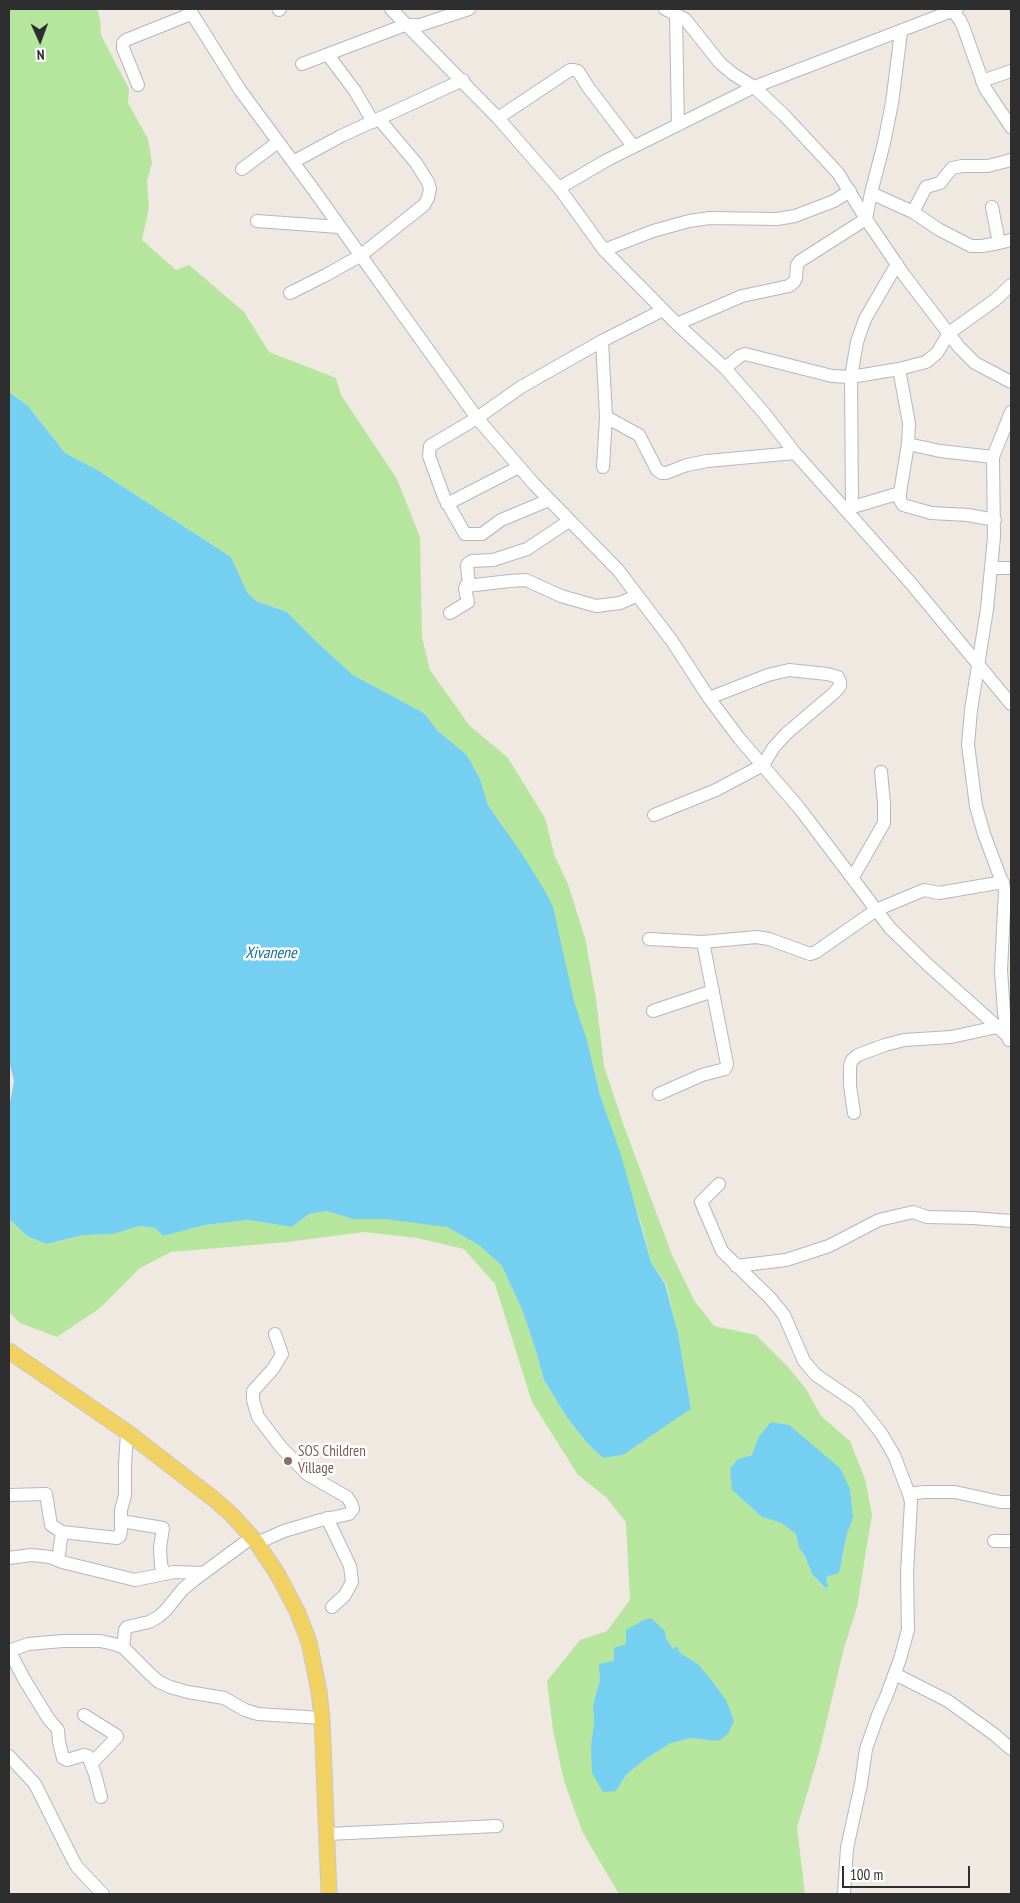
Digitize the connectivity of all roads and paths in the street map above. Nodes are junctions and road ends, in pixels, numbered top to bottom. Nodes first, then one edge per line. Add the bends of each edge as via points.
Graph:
1 (391, 9) edge
2 (469, 9) edge
3 (954, 9) edge
4 (190, 11) edge
5 (671, 11) edge
6 (443, 12) edge
7 (405, 25) junction
8 (901, 32) junction
9 (328, 55) junction
10 (302, 64) dead end
11 (1011, 71) edge
12 (463, 80) junction
13 (982, 81) junction
14 (138, 85) dead end
15 (754, 87) junction
16 (498, 118) junction
17 (376, 121) junction
18 (1009, 121) edge
19 (678, 125) junction
20 (278, 142) junction
21 (632, 146) junction
22 (1011, 160) edge
23 (293, 162) junction
24 (242, 169) dead end
25 (559, 188) junction
26 (850, 191) junction
27 (871, 193) junction
28 (992, 207) dead end
29 (913, 212) junction
30 (866, 219) junction
31 (257, 221) dead end
32 (339, 228) junction
33 (1005, 242) edge
34 (604, 250) junction
35 (360, 256) junction
36 (897, 264) junction
37 (1011, 286) edge
38 (290, 293) dead end
39 (663, 310) junction
40 (677, 324) junction
41 (949, 333) junction
42 (602, 341) junction
43 (725, 368) junction
44 (899, 369) junction
45 (851, 377) junction
46 (1011, 382) edge
47 (1011, 412) edge
48 (606, 417) junction
49 (477, 418) junction
50 (908, 444) junction
51 (795, 452) junction
52 (992, 457) junction
53 (519, 466) junction
54 (603, 467) dead end
55 (900, 493) junction
56 (549, 500) junction
57 (447, 504) junction
58 (849, 508) junction
59 (995, 520) junction
60 (570, 522) junction
61 (991, 568) junction
62 (1011, 568) edge
63 (469, 585) junction
64 (636, 596) junction
65 (450, 613) dead end
66 (978, 665) junction
67 (709, 698) junction
68 (1011, 704) edge
69 (763, 765) junction
70 (880, 772) dead end
71 (654, 816) dead end
72 (853, 877) junction
73 (1007, 888) edge
74 (876, 910) junction
75 (649, 939) dead end
76 (703, 942) junction
77 (713, 991) junction
78 (653, 1011) dead end
79 (1007, 1012) edge
80 (993, 1024) junction
81 (1010, 1041) edge
82 (659, 1094) dead end
83 (854, 1113) dead end
84 (718, 1184) dead end
85 (1011, 1221) edge
86 (736, 1266) junction
87 (275, 1334) dead end
88 (9, 1351) edge
89 (127, 1432) junction
90 (909, 1494) junction
91 (9, 1495) edge
92 (1011, 1502) edge
93 (327, 1518) junction
94 (120, 1521) junction
95 (62, 1532) junction
96 (254, 1540) junction
97 (994, 1541) dead end
98 (1011, 1541) edge
99 (9, 1558) edge
100 (58, 1560) junction
101 (203, 1573) junction
102 (165, 1574) junction
103 (332, 1608) dead end
104 (123, 1647) junction
105 (9, 1650) edge
106 (895, 1674) junction
107 (84, 1716) dead end
108 (322, 1718) junction
109 (1011, 1749) edge
110 (9, 1756) edge
111 (91, 1764) junction
112 (101, 1797) dead end
113 (497, 1826) dead end
114 (328, 1834) junction
115 (103, 1894) edge
116 (329, 1894) edge
117 (844, 1894) edge

1 - 7 street
2 - 6 street
3 - 8 street
3 - 13 street
4 - 14 street via 123,43
4 - 20 street via 240,90
5 - 15 street via 693,28 720,63
5 - 19 street
6 - 7 street via 420,25
7 - 9 street
7 - 12 street
8 - 15 street
8 - 27 street via 892,103
9 - 10 street
9 - 17 street
11 - 13 street
12 - 16 street
12 - 17 street
13 - 18 street
15 - 19 street
15 - 26 street via 805,136
16 - 21 street via 574,70 578,71
16 - 25 street
17 - 23 street
17 - 35 street via 416,163 430,189 424,205
19 - 21 street
20 - 23 street
20 - 24 street
21 - 25 street
22 - 29 street via 988,166 952,168 940,183 926,187
23 - 32 street
25 - 34 street
26 - 30 street
26 - 34 street via 795,216 689,221
27 - 29 street
27 - 30 street
28 - 33 street
29 - 33 street via 971,246
30 - 36 street
30 - 40 street via 800,261 796,278 789,286 742,296
31 - 32 street
32 - 35 street
34 - 39 street
35 - 38 street
35 - 49 street
36 - 41 street
36 - 45 street via 861,328
37 - 41 street
39 - 40 street
39 - 42 street
40 - 43 street
41 - 44 street via 937,353 926,362
41 - 46 street via 976,363
42 - 48 street
42 - 49 street via 521,387
43 - 45 street via 745,354 824,374
43 - 51 street
44 - 45 street
44 - 50 street via 909,423
45 - 58 street
47 - 52 street
48 - 51 street via 639,435 657,470 662,473 707,461
48 - 54 street
49 - 53 street
49 - 57 street via 430,446 429,456
50 - 52 street
50 - 55 street
51 - 58 street
52 - 59 street
53 - 56 street
53 - 57 street
55 - 58 street
55 - 59 street via 900,500 909,508
56 - 57 street via 501,520 482,534 471,535 465,534
56 - 60 street
58 - 66 street
59 - 61 street
60 - 63 street via 527,549 493,560 472,561 467,565
60 - 64 street via 618,570
61 - 62 street
61 - 66 street
63 - 64 street via 526,580 561,596 596,606 620,603
63 - 65 street via 465,589 468,602
64 - 67 street via 672,641
66 - 68 street
66 - 73 street via 968,745 970,768 984,834
67 - 69 street
67 - 69 street via 789,670 838,677 840,686 787,732
69 - 71 street via 716,790
69 - 72 street
70 - 72 street via 884,822
72 - 74 street
73 - 74 street via 939,893 924,890
73 - 79 street via 1002,961
74 - 76 street via 810,954 756,937
74 - 80 street via 890,928
75 - 76 street
76 - 77 street
77 - 78 street
77 - 82 street via 728,1064 725,1069 696,1077
79 - 80 street
79 - 81 street
80 - 81 street
80 - 83 street via 950,1037 885,1044 858,1056 850,1066
84 - 86 street via 701,1201 701,1205 722,1250
85 - 86 street via 927,1217 913,1212 879,1220 829,1246 786,1260
86 - 90 street via 784,1314 804,1362 816,1375 857,1403 881,1433
87 - 93 street via 282,1354 274,1369 253,1391 253,1400 258,1417 281,1447 316,1480 352,1503 353,1509 349,1514
88 - 89 main road
89 - 94 street via 126,1495
89 - 96 main road via 215,1500
90 - 92 street via 956,1492
90 - 106 street via 908,1630
91 - 95 street via 46,1494 50,1525
93 - 96 street
93 - 103 street via 350,1566 352,1582 345,1596
94 - 95 street via 121,1530 117,1538
94 - 102 street via 163,1528 160,1548
95 - 100 street
96 - 101 street
96 - 108 main road via 278,1575 309,1642
97 - 98 street
99 - 100 street via 31,1555
100 - 102 street via 135,1580
101 - 102 street
101 - 104 street via 183,1589 166,1611 149,1622 127,1628
104 - 105 street via 82,1640 28,1644
104 - 108 street via 150,1674 170,1687 224,1698 258,1714
105 - 111 street via 58,1730 64,1760 84,1755 88,1756
106 - 109 street via 948,1701
106 - 117 street via 866,1749 847,1848
107 - 111 street via 117,1737
108 - 114 main road
110 - 115 street via 36,1784 71,1856
111 - 112 street
113 - 114 street
114 - 116 main road

